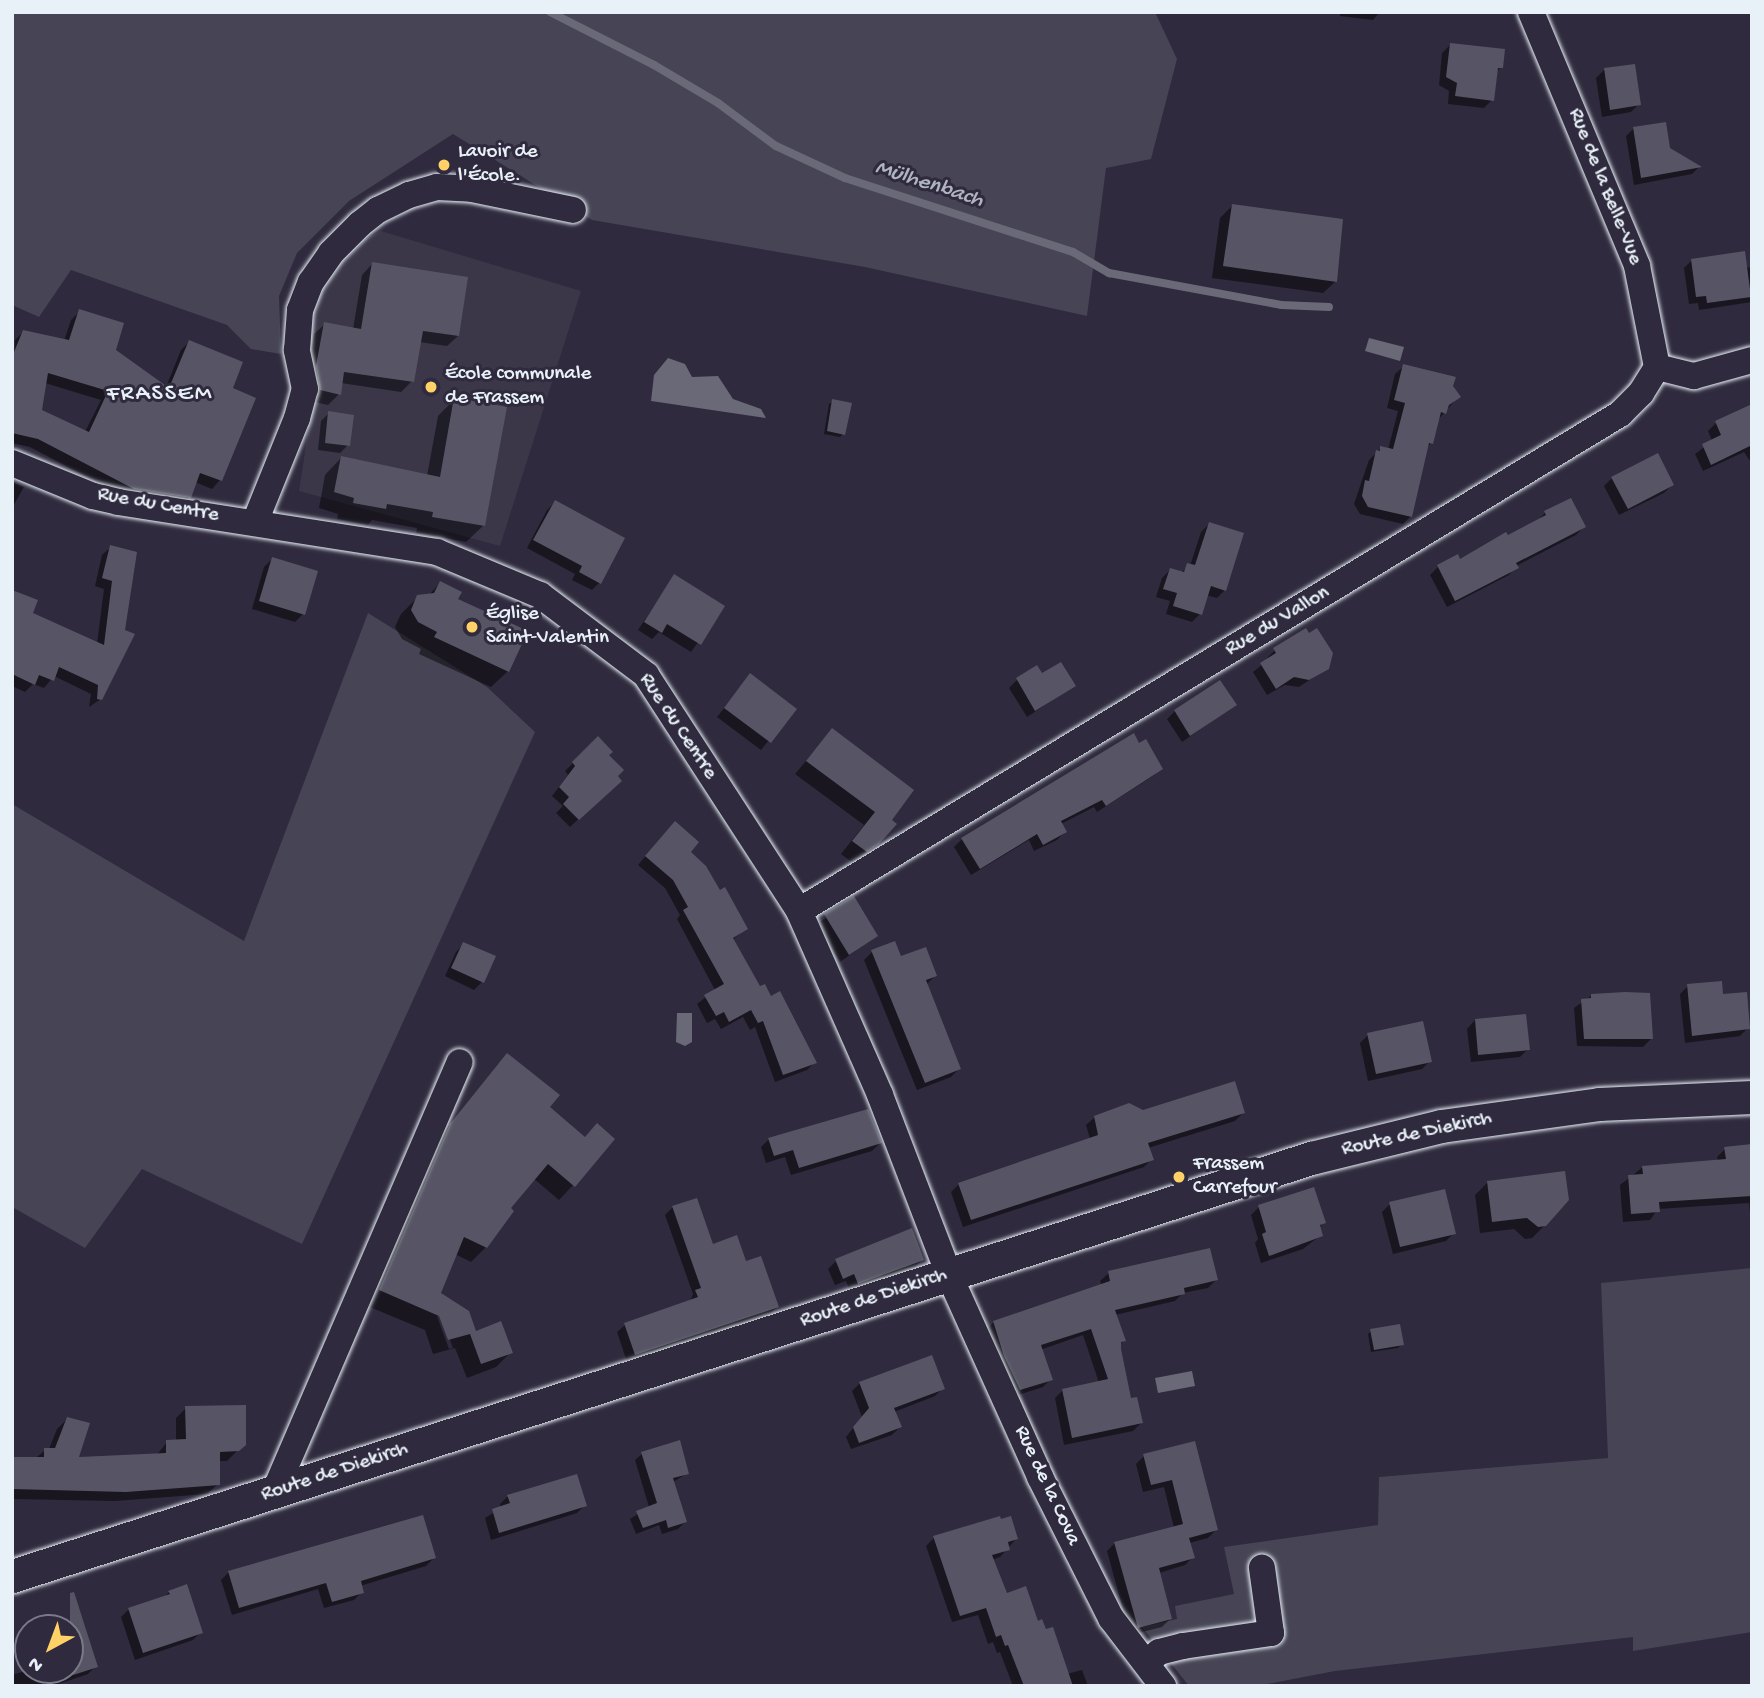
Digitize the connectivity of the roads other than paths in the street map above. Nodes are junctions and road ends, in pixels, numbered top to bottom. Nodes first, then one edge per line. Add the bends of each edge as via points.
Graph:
1 (1531, 12) edge
2 (572, 209) dead end
3 (1752, 360) edge
4 (1657, 366) junction
5 (12, 463) edge
6 (255, 522) junction
7 (799, 911) junction
8 (460, 1062) dead end
9 (1752, 1097) edge
10 (949, 1275) junction
11 (274, 1493) junction
12 (1262, 1568) dead end
13 (12, 1576) edge
14 (1146, 1663) junction
15 (1163, 1686) edge

1 - 4 street, Rue de la Belle-Vue via 1637,266
2 - 6 street via 472,189 437,187 388,205 360,224 331,253 311,282 300,310 297,350 304,389
3 - 4 street via 1693,376
4 - 7 street, Rue du Vallon via 1641,393 1620,414
5 - 6 street, Rue du Centre via 93,496
6 - 7 street, Rue du Centre via 437,552 540,595 646,675
7 - 10 street, Rue du Centre via 880,1095
8 - 11 street
9 - 10 main road, Route de Diekirch via 1599,1104 1441,1126 1311,1158
10 - 11 main road, Route de Diekirch
10 - 14 street, Rue de la Cova via 1040,1477 1111,1618
11 - 13 main road, Route de Diekirch
12 - 14 street via 1271,1633 1183,1646 1159,1652
14 - 15 street, Rue de la Cova

